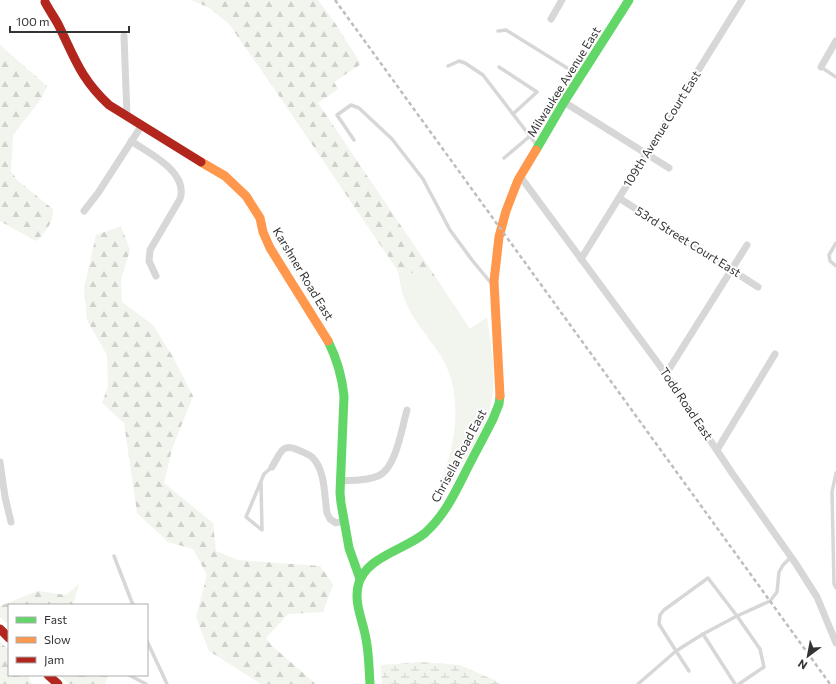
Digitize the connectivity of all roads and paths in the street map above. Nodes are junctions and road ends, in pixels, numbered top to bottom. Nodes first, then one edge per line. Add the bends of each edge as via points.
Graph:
1 (562, 0) edge
2 (629, 0) edge
3 (742, 0) edge
4 (45, 2) dead end
5 (551, 19) dead end
6 (498, 31) dead end
7 (124, 36) dead end
8 (836, 41) edge
9 (448, 66) dead end
10 (499, 67) dead end
11 (822, 67) joint
12 (581, 76) junction
13 (836, 77) edge
14 (564, 102) junction
15 (513, 114) junction
16 (127, 116) junction
17 (142, 125) junction
18 (530, 136) junction
19 (131, 140) junction
20 (354, 140) dead end
21 (538, 146) junction
22 (646, 153) junction
23 (504, 158) dead end
24 (669, 168) dead end
25 (520, 176) junction
26 (619, 198) junction
27 (84, 211) dead end
28 (836, 244) edge
29 (747, 245) dead end
30 (581, 259) junction
31 (836, 266) edge
32 (732, 269) junction
33 (156, 276) dead end
34 (758, 286) dead end
35 (494, 287) junction
36 (775, 354) dead end
37 (666, 374) junction
38 (407, 410) dead end
39 (717, 450) junction
40 (0, 462) edge
41 (272, 467) joint
42 (836, 473) edge
43 (342, 481) junction
44 (261, 482) junction
45 (343, 521) junction
46 (11, 522) dead end
47 (114, 556) dead end
48 (791, 557) junction
49 (360, 578) junction
50 (836, 588) edge
51 (133, 604) edge
52 (737, 616) junction
53 (0, 629) edge
54 (703, 634) junction
55 (8, 637) edge
56 (148, 643) edge
57 (836, 643) edge
58 (676, 651) junction
59 (689, 671) dead end
60 (49, 676) edge
61 (131, 676) edge
62 (58, 684) edge
63 (146, 684) edge
64 (167, 684) edge
65 (370, 684) edge
66 (638, 684) edge
67 (735, 684) edge
68 (739, 684) edge

1 - 5 street
2 - 12 street, Milwaukee Avenue East
3 - 22 street, 109th Avenue Court East
4 - 16 street, Karshner Road East via 83,78 108,105
6 - 12 lane via 506,30
7 - 16 street
8 - 11 street
9 - 15 lane via 459,61 482,74
10 - 15 lane via 537,92
11 - 13 lane
12 - 14 street, Milwaukee Avenue East
14 - 21 street, Milwaukee Avenue East
14 - 22 street
15 - 18 lane
16 - 17 street, Karshner Road East
17 - 19 street
17 - 43 street, Karshner Road East via 225,176 246,196 260,218 270,248 326,336 336,358 344,396
18 - 21 lane
18 - 23 lane
19 - 27 street
19 - 33 street via 169,166 178,177 182,190 180,199 150,250 149,261
20 - 35 lane via 337,114 351,105 359,108 392,139 422,179 450,230
21 - 25 street, Milwaukee Avenue East
22 - 24 street
22 - 26 street, 109th Avenue Court East
25 - 30 street, Todd Road East
25 - 35 street, Chrisella Road East via 499,237
26 - 30 street, 109th Avenue Court East
26 - 32 street, 53rd Street Court East
28 - 31 lane via 829,255 830,261
29 - 32 street
30 - 37 street, Todd Road East
32 - 34 street, 53rd Street Court East
32 - 37 street
35 - 49 street, Chrisella Road East via 500,389 499,404 493,419 454,496 437,520 421,535 376,560
36 - 39 street
37 - 39 street, Todd Road East
38 - 43 street via 395,454 386,471 372,478
39 - 48 street, Todd Road East
40 - 46 street
41 - 44 lane via 264,474
41 - 45 street via 282,450 287,447 311,457 322,476 330,519 336,523
42 - 50 lane via 832,492
43 - 45 street, Karshner Road East via 340,501
44 - 44 lane via 246,517 262,530 261,510
45 - 49 street, Karshner Road East
47 - 51 lane
48 - 52 lane via 779,572 774,598
48 - 57 street, Todd Road East via 817,597
49 - 65 street, Chrisella Road East via 356,599 365,633
52 - 54 lane
52 - 58 lane via 708,578 660,615 659,624
52 - 68 lane via 760,649 764,667
53 - 55 street
54 - 58 lane
54 - 67 lane
56 - 64 lane
58 - 59 lane
58 - 66 lane
60 - 62 street
61 - 63 lane

